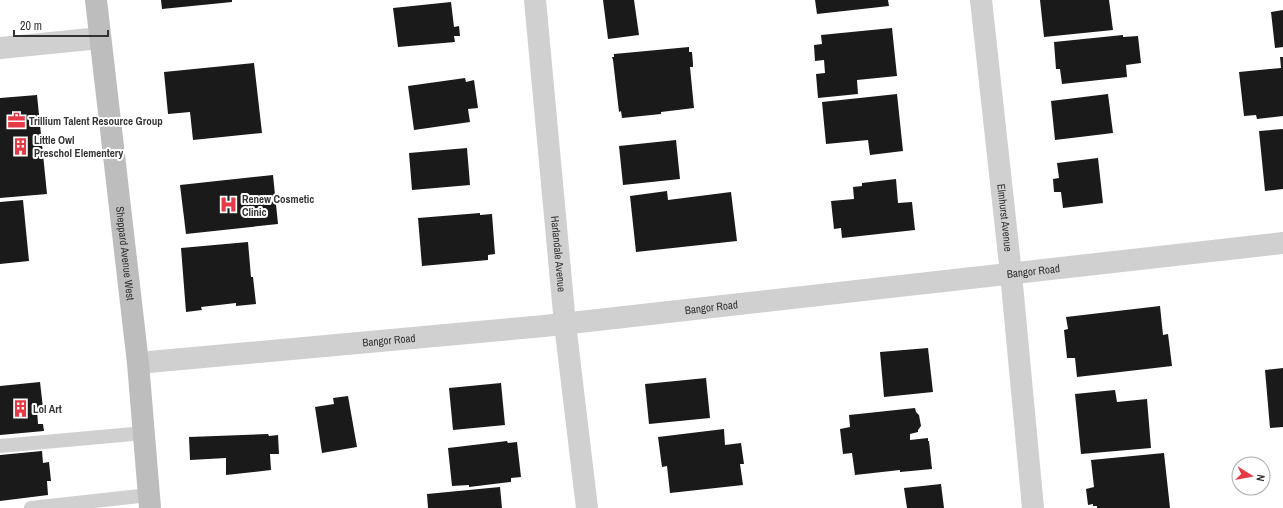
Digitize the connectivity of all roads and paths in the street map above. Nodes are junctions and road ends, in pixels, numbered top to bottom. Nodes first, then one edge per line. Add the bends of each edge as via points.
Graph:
1 (96, 0) edge
2 (535, 0) edge
3 (981, 0) edge
4 (100, 38) junction
5 (0, 48) edge
6 (1283, 243) edge
7 (1011, 274) junction
8 (565, 324) junction
9 (138, 363) junction
10 (144, 433) junction
11 (0, 446) edge
12 (150, 502) edge
13 (30, 508) edge
14 (587, 508) edge
15 (1033, 508) edge

1 - 4 main road, Sheppard Avenue West
2 - 8 street, Harlandale Avenue
3 - 7 street, Elmhurst Avenue
4 - 5 street
4 - 9 main road, Sheppard Avenue West
6 - 7 street, Bangor Road
7 - 8 street, Bangor Road
7 - 15 street, Elmhurst Avenue
8 - 9 street, Bangor Road
8 - 14 street, Harlandale Avenue
9 - 10 main road, Sheppard Avenue West
10 - 11 lane
10 - 12 main road, Sheppard Avenue West
12 - 13 lane

